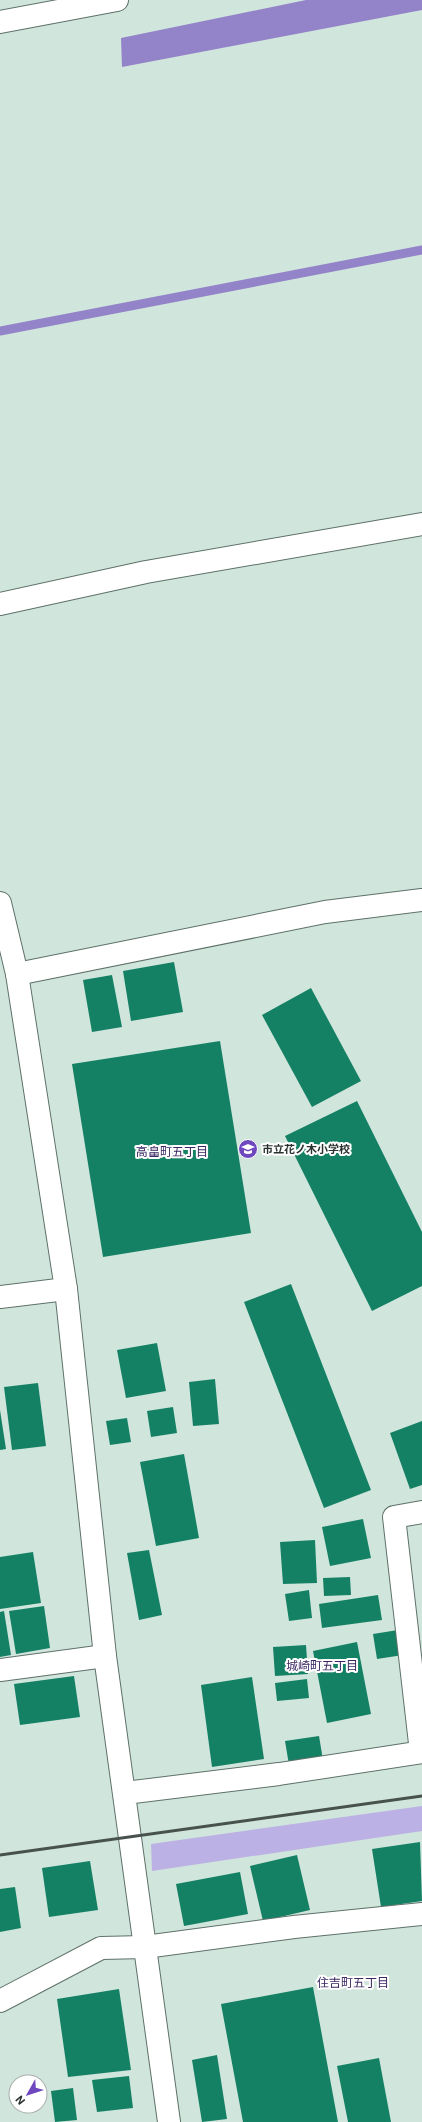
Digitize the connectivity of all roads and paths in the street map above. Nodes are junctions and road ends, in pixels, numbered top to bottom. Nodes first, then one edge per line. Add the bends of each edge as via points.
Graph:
1 (117, 0) edge
2 (0, 22) edge
3 (422, 524) edge
4 (0, 604) edge
5 (422, 900) edge
6 (0, 903) edge
7 (17, 974) junction
8 (66, 1288) junction
9 (0, 1297) edge
10 (422, 1512) edge
11 (105, 1656) junction
12 (0, 1670) edge
13 (422, 1752) edge
14 (124, 1793) junction
15 (422, 1914) edge
16 (145, 1947) junction
17 (0, 2000) edge
18 (168, 2122) edge

1 - 2 street
3 - 4 street via 146,572
5 - 7 street via 326,912
6 - 7 street
7 - 8 street
8 - 9 street
8 - 11 street
10 - 13 street via 394,1517
11 - 12 street
11 - 14 street
13 - 14 street via 279,1774
14 - 16 street
15 - 16 street via 294,1927
16 - 17 street via 101,1948
16 - 18 street

